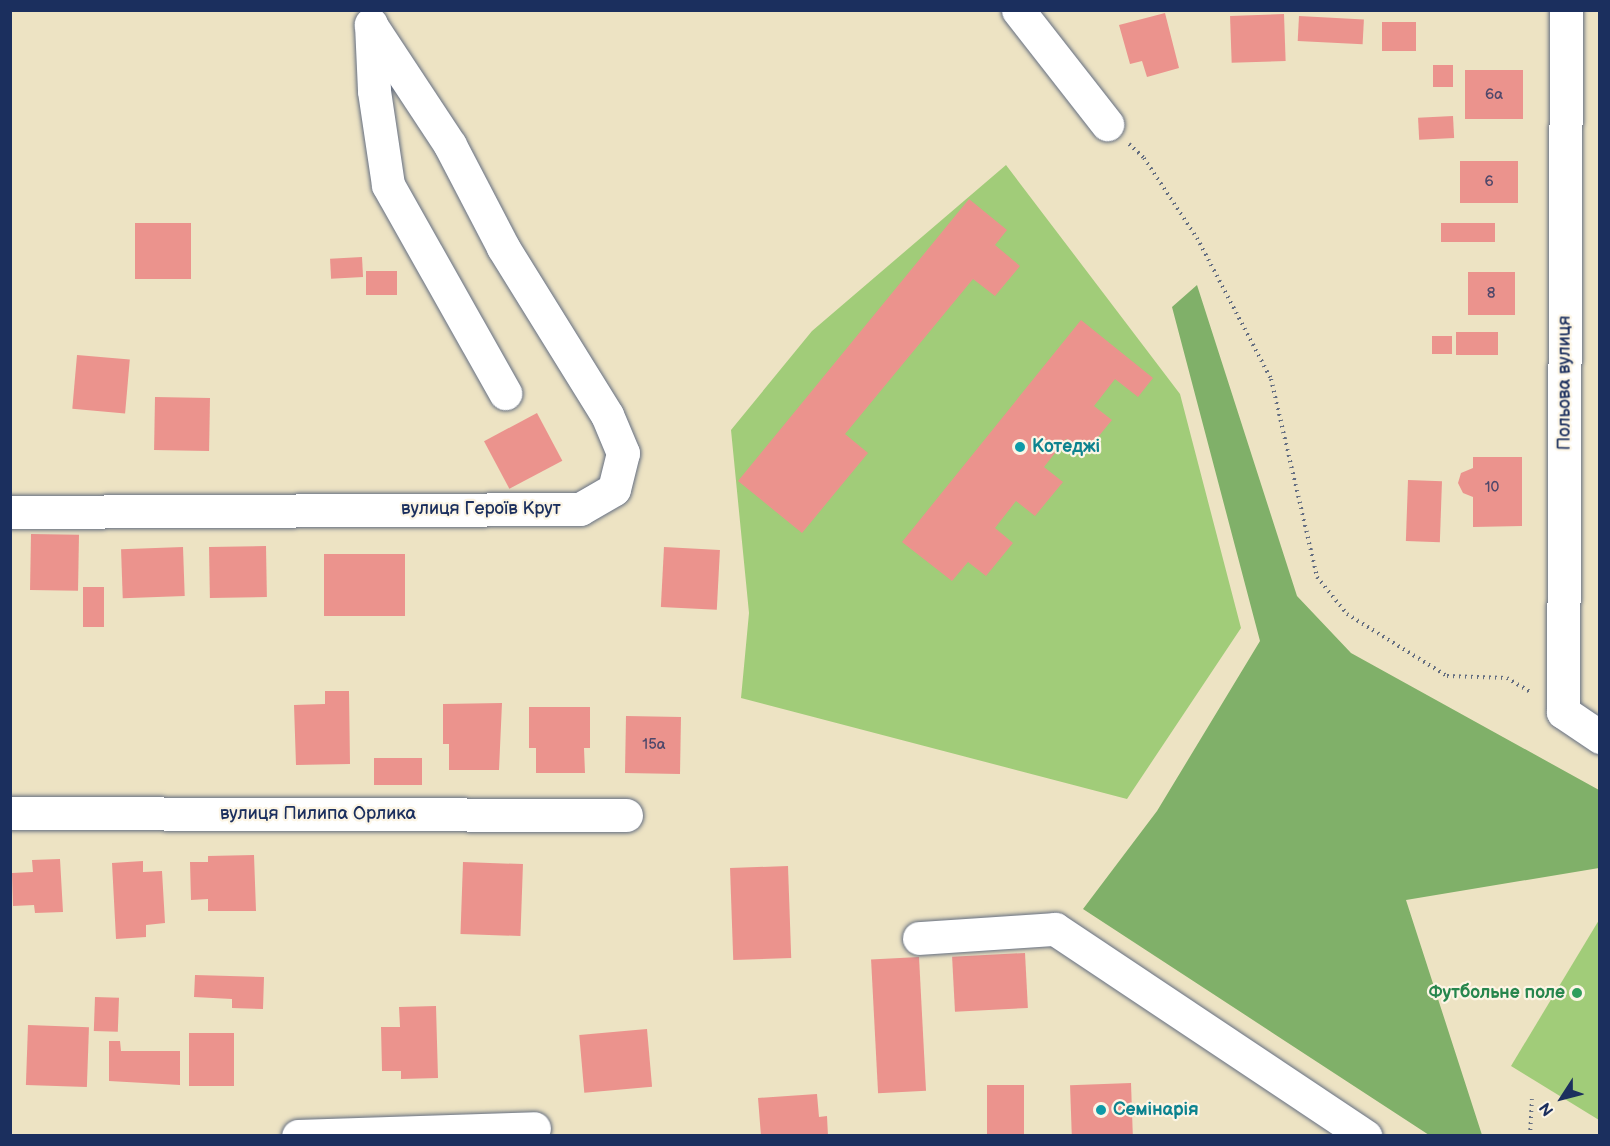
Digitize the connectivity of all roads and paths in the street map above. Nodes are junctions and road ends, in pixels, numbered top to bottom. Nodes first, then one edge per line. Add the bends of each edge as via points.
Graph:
1 (1018, 10) edge
2 (1566, 10) edge
3 (370, 18) edge
4 (1107, 124) joint
5 (505, 393) dead end
6 (10, 512) edge
7 (1563, 712) junction
8 (1599, 737) edge
9 (10, 813) edge
10 (626, 815) dead end
11 (920, 938) dead end
12 (1532, 1099) dead end
13 (534, 1128) dead end
14 (298, 1136) edge
15 (1365, 1136) edge
16 (1530, 1136) edge

1 - 4 street
2 - 7 street, Польова вулиця
3 - 5 street via 374,91 388,185
3 - 6 street, вулиця Героїв Крут via 450,145 503,247 607,415 623,453 614,489 580,509
4 - 7 path via 1144,158 1197,238 1271,379 1317,577 1347,614 1447,676 1507,678
7 - 8 street
9 - 10 street, вулиця Пилипа Орлика
11 - 15 street via 1055,929
12 - 16 path
13 - 14 street

